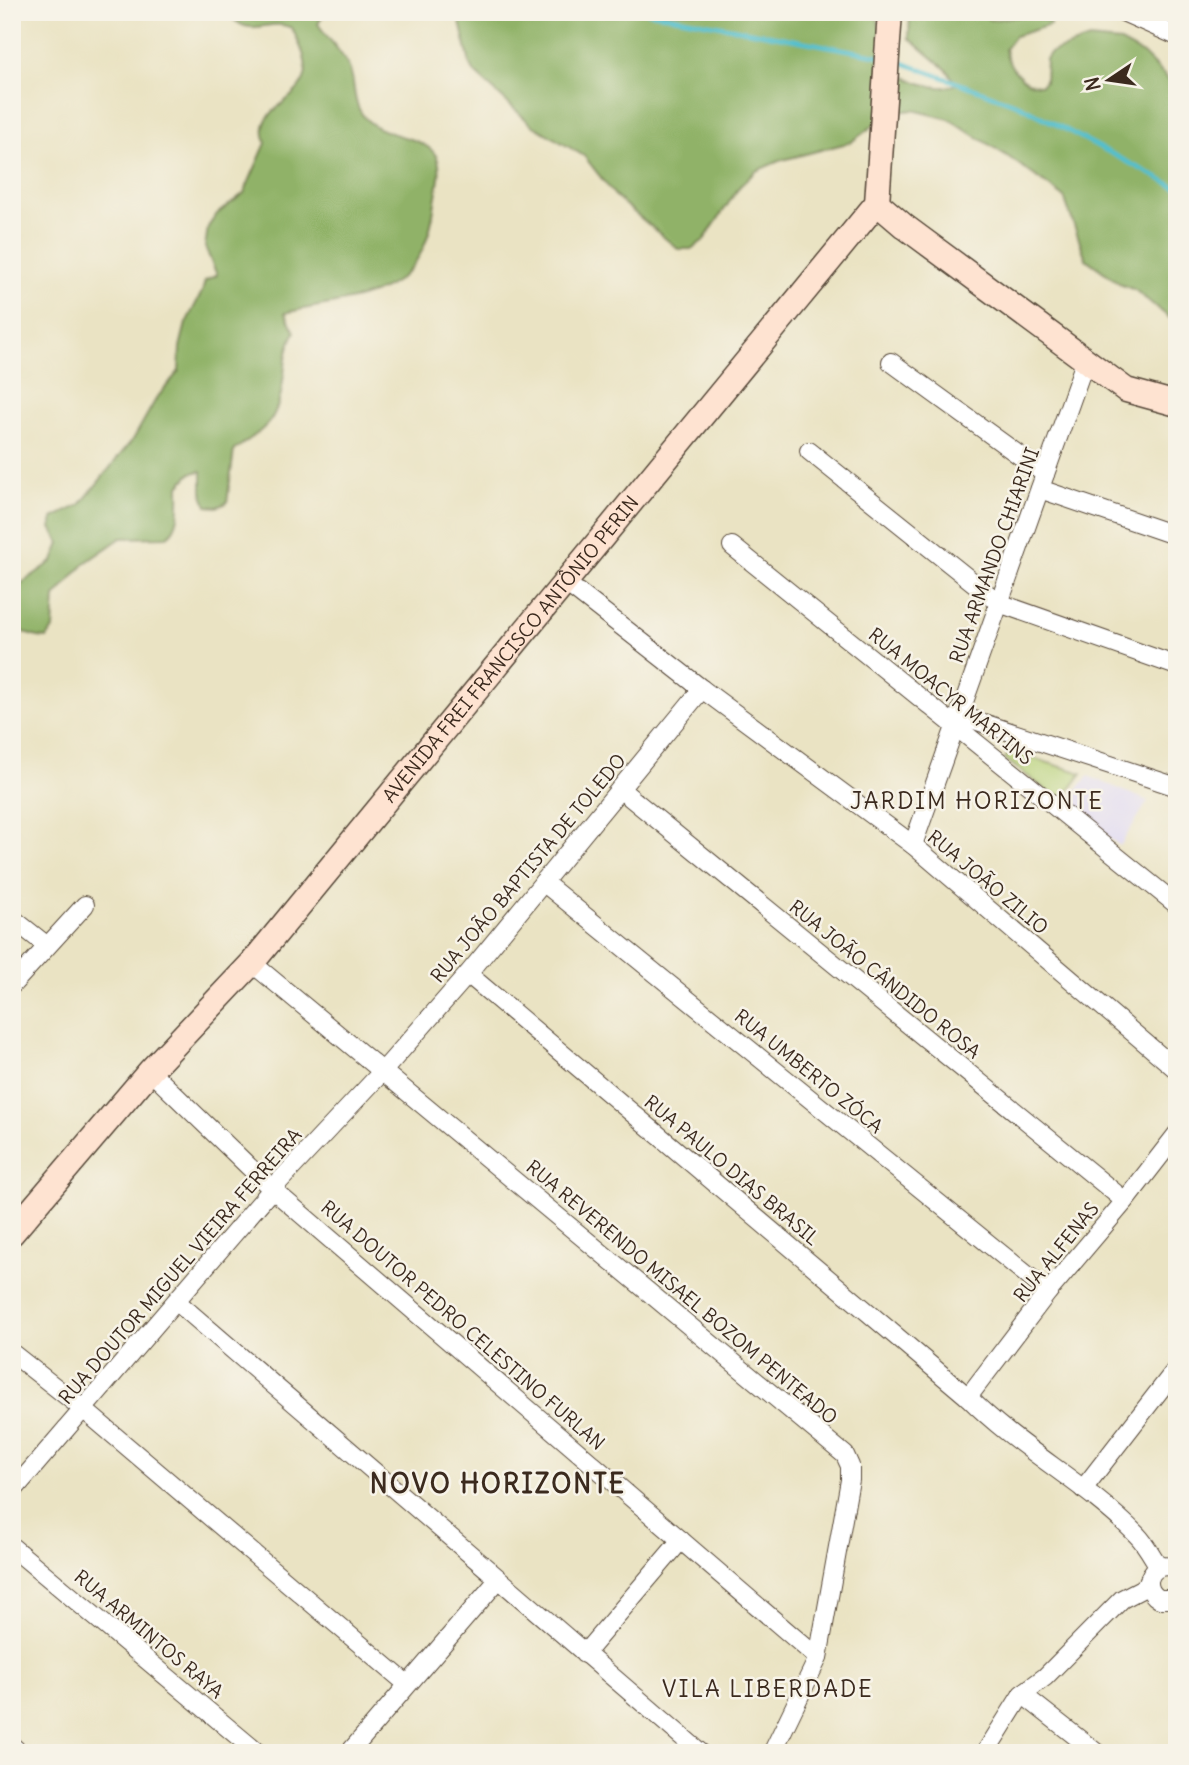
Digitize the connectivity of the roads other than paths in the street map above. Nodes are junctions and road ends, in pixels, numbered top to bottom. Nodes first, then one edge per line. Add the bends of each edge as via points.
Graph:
1 (890, 12) edge
2 (1124, 12) edge
3 (1177, 36) edge
4 (877, 203) junction
5 (1086, 359) junction
6 (891, 362) dead end
7 (1177, 404) edge
8 (809, 451) dead end
9 (1042, 481) junction
10 (1177, 536) edge
11 (732, 546) dead end
12 (565, 582) junction
13 (999, 603) junction
14 (1177, 666) edge
15 (702, 689) junction
16 (957, 721) junction
17 (1177, 787) edge
18 (620, 789) junction
19 (913, 845) junction
20 (543, 882) junction
21 (85, 905) dead end
22 (1177, 905) edge
23 (12, 918) edge
24 (46, 945) junction
25 (253, 963) junction
26 (468, 974) junction
27 (12, 985) edge
28 (1177, 1070) edge
29 (383, 1071) junction
30 (150, 1072) junction
31 (1177, 1134) edge
32 (272, 1189) junction
33 (1125, 1201) junction
34 (12, 1233) edge
35 (1048, 1292) junction
36 (176, 1301) junction
37 (12, 1353) edge
38 (1177, 1368) edge
39 (968, 1397) junction
40 (83, 1409) junction
41 (1083, 1489) junction
42 (12, 1492) edge
43 (681, 1540) junction
44 (12, 1547) edge
45 (1168, 1568) edge
46 (498, 1580) junction
47 (1149, 1585) junction
48 (1175, 1603) edge
49 (584, 1654) junction
50 (818, 1658) junction
51 (407, 1684) junction
52 (1022, 1694) junction
53 (12, 1746) edge
54 (20, 1753) edge
55 (258, 1753) edge
56 (349, 1753) edge
57 (701, 1753) edge
58 (772, 1753) edge
59 (985, 1753) edge
60 (1097, 1753) edge

1 - 4 street
2 - 3 street
4 - 5 street
4 - 12 street, AVENIDA FREI FRANCISCO ANTÔNIO PERIN
5 - 7 street via 1126,390
5 - 9 street, RUA ARMANDO CHIARINI
6 - 9 street
8 - 13 street
9 - 10 street
9 - 13 street, RUA ARMANDO CHIARINI
11 - 16 street, RUA MOACYR MARTINS
12 - 15 street, RUA JOÃO ZILIO
12 - 25 street, AVENIDA FREI FRANCISCO ANTÔNIO PERIN
13 - 14 street
13 - 16 street, RUA ARMANDO CHIARINI
15 - 18 street, RUA JOÃO BAPTISTA DE TOLEDO
15 - 19 street, RUA JOÃO ZILIO
16 - 17 street
16 - 19 street, RUA ARMANDO CHIARINI
16 - 22 street, RUA MOACYR MARTINS
18 - 20 street, RUA JOÃO BAPTISTA DE TOLEDO
18 - 33 street, RUA JOÃO CÂNDIDO ROSA
19 - 28 street, RUA JOÃO ZILIO
20 - 26 street, RUA JOÃO BAPTISTA DE TOLEDO
20 - 35 street, RUA UMBERTO ZÓCA
21 - 24 street
23 - 24 street
24 - 27 street
25 - 29 street, RUA REVERENDO MISAEL BOZOM PENTEADO
25 - 30 street, AVENIDA FREI FRANCISCO ANTÔNIO PERIN
26 - 29 street, RUA JOÃO BAPTISTA DE TOLEDO
26 - 39 street, RUA PAULO DIAS BRASIL
29 - 32 street, RUA DOUTOR MIGUEL VIEIRA FERREIRA
29 - 50 street, RUA REVERENDO MISAEL BOZOM PENTEADO via 845,1455 850,1480
30 - 32 street, RUA DOUTOR PEDRO CELESTINO FURLAN
30 - 34 street, AVENIDA FREI FRANCISCO ANTÔNIO PERIN
31 - 33 street, RUA ALFENAS
32 - 36 street, RUA DOUTOR MIGUEL VIEIRA FERREIRA
32 - 43 street, RUA DOUTOR PEDRO CELESTINO FURLAN
33 - 35 street, RUA ALFENAS
35 - 39 street, RUA ALFENAS
36 - 40 street, RUA DOUTOR MIGUEL VIEIRA FERREIRA
36 - 46 street
37 - 40 street
38 - 41 street
39 - 41 street, RUA PAULO DIAS BRASIL
40 - 42 street, RUA DOUTOR MIGUEL VIEIRA FERREIRA
40 - 51 street
41 - 45 street, RUA PAULO DIAS BRASIL via 1139,1536
43 - 49 street
43 - 50 street, RUA DOUTOR PEDRO CELESTINO FURLAN
44 - 55 street, RUA ARMINTOS RAYA
45 - 47 street via 1151,1574
46 - 49 street
46 - 51 street
47 - 48 street via 1154,1596
47 - 52 street via 1122,1599 1045,1677
49 - 57 street
50 - 58 street, RUA REVERENDO MISAEL BOZOM PENTEADO
51 - 56 street
52 - 59 street
52 - 60 street
53 - 54 street

